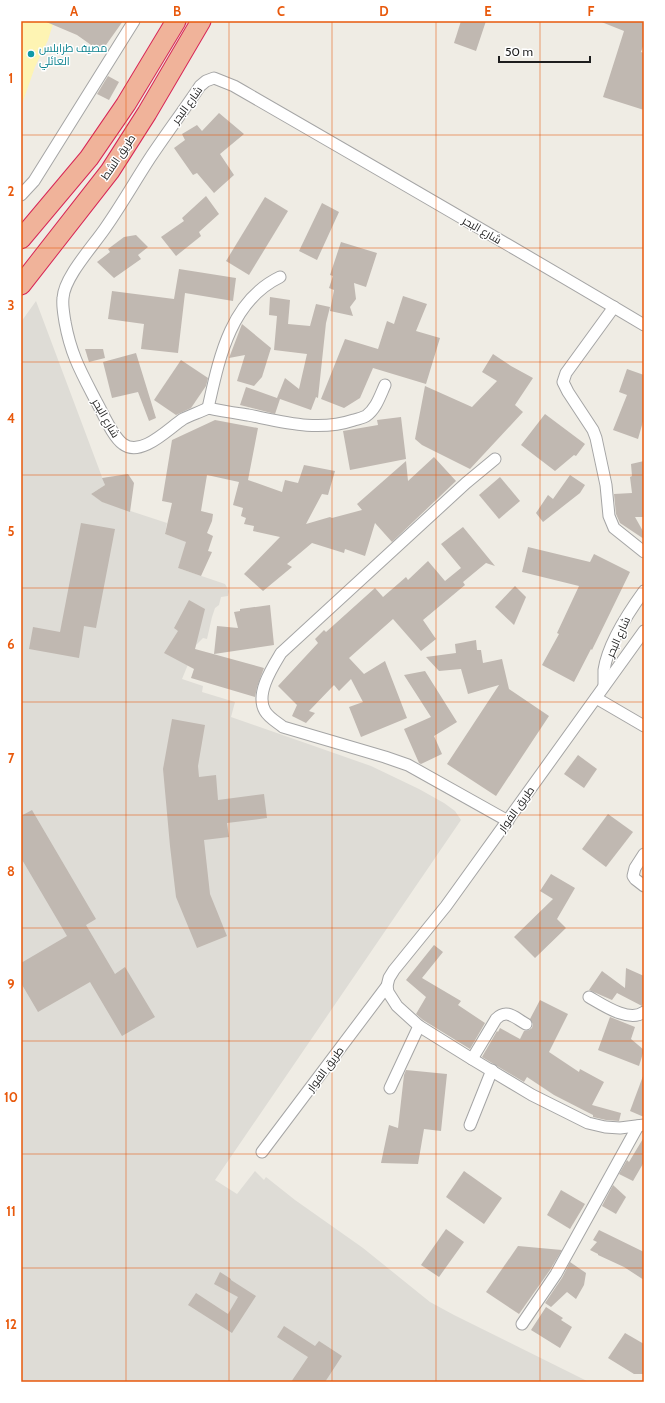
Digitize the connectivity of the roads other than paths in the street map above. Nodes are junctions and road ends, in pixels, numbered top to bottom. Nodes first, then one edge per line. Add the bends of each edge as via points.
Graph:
1 (134, 21) edge
2 (176, 21) edge
3 (201, 21) edge
4 (21, 195) edge
5 (21, 239) edge
6 (280, 277) dead end
7 (21, 285) edge
8 (614, 307) junction
9 (644, 325) edge
10 (385, 385) dead end
11 (208, 408) junction
12 (495, 459) dead end
13 (644, 552) edge
14 (644, 592) edge
15 (644, 631) edge
16 (604, 686) junction
17 (596, 698) junction
18 (644, 726) edge
19 (508, 821) junction
20 (644, 854) edge
21 (644, 886) edge
22 (387, 986) junction
23 (589, 997) dead end
24 (644, 1012) edge
25 (526, 1024) dead end
26 (419, 1026) junction
27 (472, 1059) junction
28 (492, 1070) junction
29 (390, 1088) dead end
30 (641, 1125) edge
31 (470, 1126) dead end
32 (262, 1152) dead end
33 (522, 1324) dead end

1 - 4 street via 34,181
2 - 5 highway, طريق الشط via 126,104 89,158
3 - 7 highway, طريق الشط via 110,171
6 - 11 street via 257,292 239,314 229,332
8 - 9 street, شارع البحر
8 - 11 street, شارع البحر via 240,90 214,78 200,86 150,158 71,277 65,287 63,298 68,339 76,364 123,445 132,448 142,446 157,439 183,420
8 - 13 street via 566,373 563,382 596,438 606,485 609,516 614,528
10 - 11 street via 376,405 365,416 329,426 280,423
12 - 19 street via 281,653 264,687 262,700 264,710 284,727 408,765
14 - 16 street, شارع البحر via 630,611 612,645 604,669
15 - 16 street, طريق الفوار
16 - 17 street, طريق الفوار
17 - 18 street
17 - 19 street, طريق الفوار
19 - 22 street, طريق الفوار via 446,906 394,970
20 - 21 street via 633,876
22 - 26 street via 397,1006
22 - 32 street, طريق الفوار
23 - 24 street via 611,1009 634,1016
25 - 27 street via 505,1013 501,1014
26 - 27 street
26 - 29 street
27 - 28 street
28 - 30 street via 532,1095 588,1123 620,1128
28 - 31 street
30 - 33 street via 556,1274

